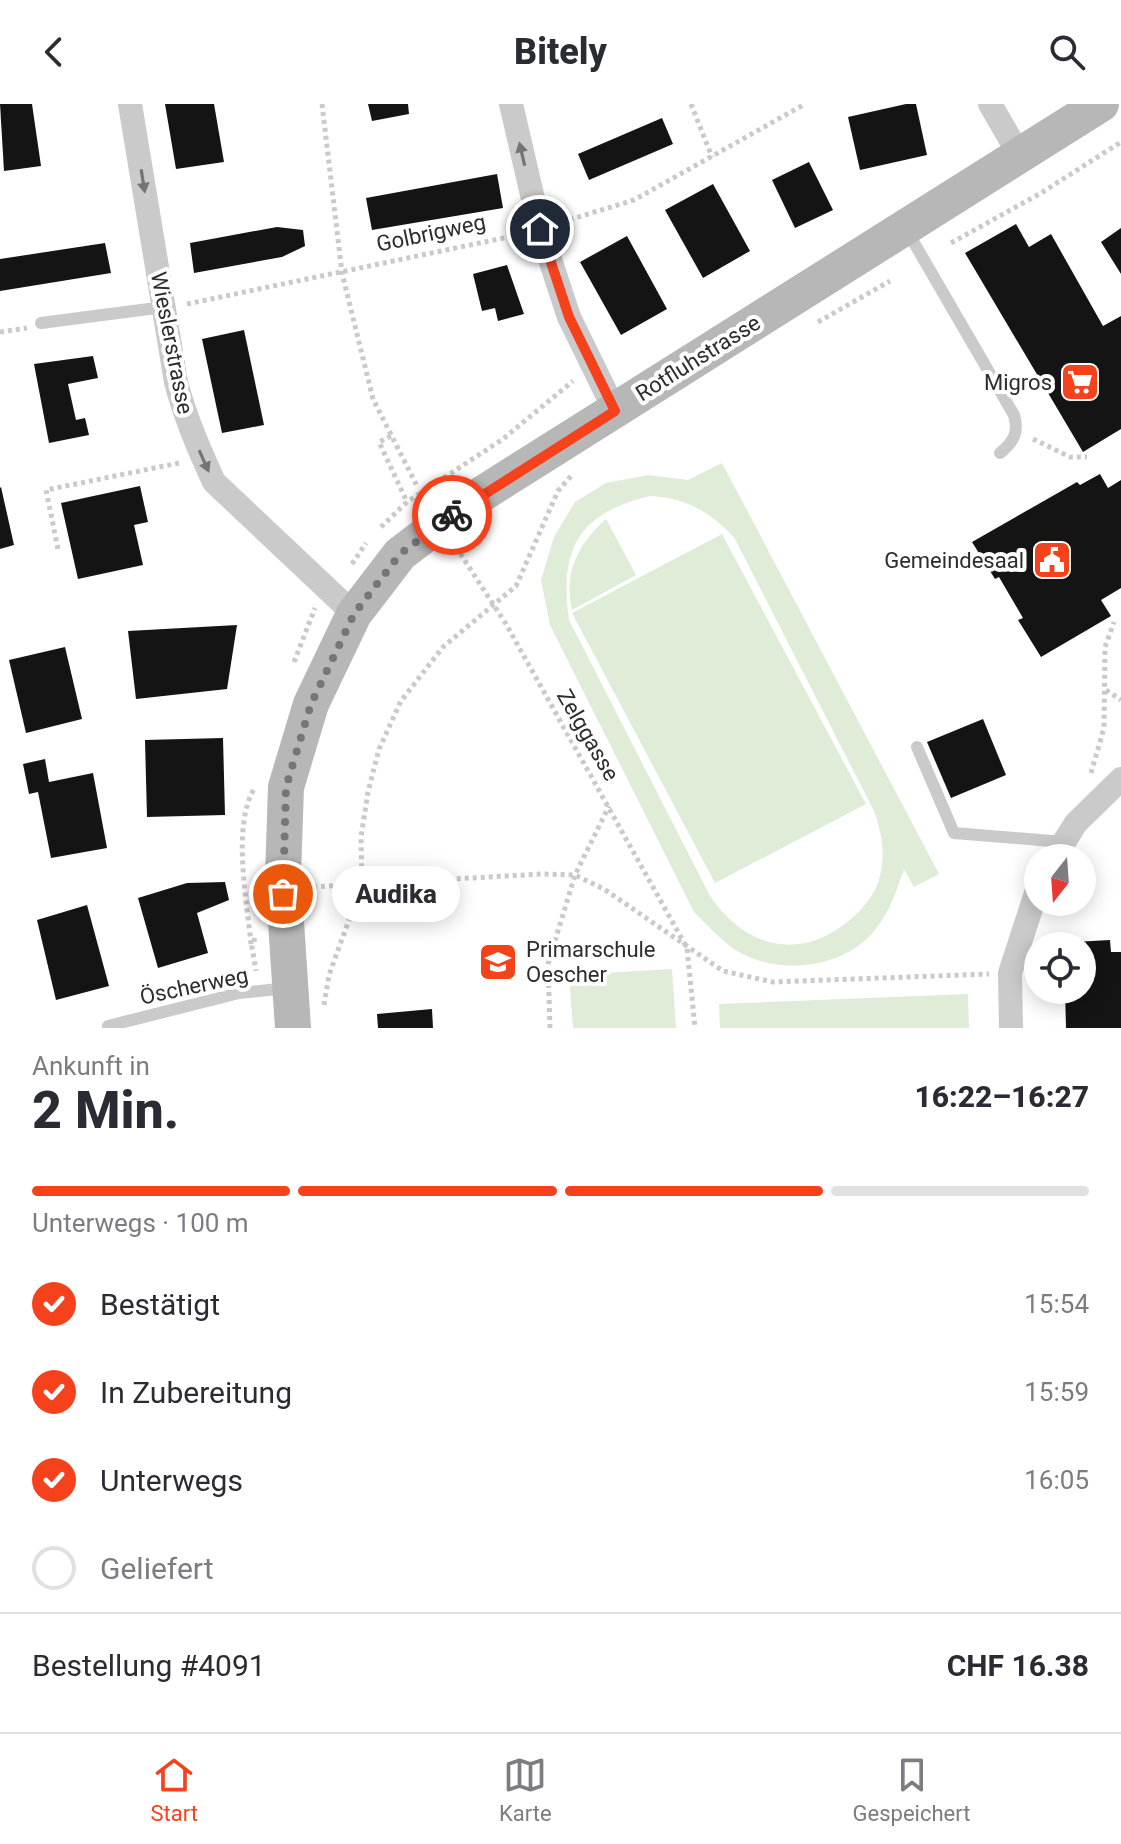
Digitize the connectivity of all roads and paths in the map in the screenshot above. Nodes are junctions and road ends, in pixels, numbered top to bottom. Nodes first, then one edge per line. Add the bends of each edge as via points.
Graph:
1 (130, 104) edge
2 (322, 104) edge
3 (511, 104) edge
4 (691, 104) edge
5 (805, 104) edge
6 (990, 104) edge
7 (1101, 104) edge
8 (1121, 142) edge
9 (1020, 156) junction
10 (712, 157) junction
11 (904, 227) junction
12 (540, 229) junction
13 (951, 243) dead end
14 (342, 273) junction
15 (890, 281) dead end
16 (164, 307) junction
17 (41, 323) dead end
18 (814, 324) dead end
19 (592, 364) junction
20 (615, 411) junction
21 (1017, 427) junction
22 (391, 436) junction
23 (503, 439) dead end
24 (1000, 453) dead end
25 (1087, 457) dead end
26 (203, 459) junction
27 (584, 467) dead end
28 (418, 488) dead end
29 (407, 502) dead end
30 (453, 543) dead end
31 (58, 549) dead end
32 (493, 605) junction
33 (354, 614) junction
34 (1114, 622) dead end
35 (1105, 689) junction
36 (1121, 700) edge
37 (917, 747) dead end
38 (1090, 776) dead end
39 (1121, 779) edge
40 (259, 780) dead end
41 (609, 805) junction
42 (1024, 844) edge
43 (1063, 844) edge
44 (575, 875) junction
45 (362, 884) junction
46 (308, 888) dead end
47 (1029, 916) edge
48 (252, 947) dead end
49 (687, 948) junction
50 (1010, 973) junction
51 (289, 988) junction
52 (308, 1022) edge
53 (108, 1026) dead end
54 (550, 1028) edge
55 (695, 1028) edge
56 (1011, 1028) edge

1 -> 16 street, Wieslerstrasse
2 - 14 path
12 -> 3 street
4 - 10 path
5 - 10 path, Golbrigweg
6 - 9 street
7 - 9 main road, Rotfluhstrasse
8 - 13 path
9 - 11 main road, Rotfluhstrasse
10 - 12 path, Golbrigweg via 634,200
11 - 20 main road, Rotfluhstrasse
11 - 21 lane
12 - 14 path, Golbrigweg
12 - 19 street via 569,317
14 - 16 path, Golbrigweg
14 - 22 path via 373,399
15 - 18 path
16 - 17 lane
16 - 26 street, Wieslerstrasse via 176,382
19 - 20 street
19 - 23 path
20 - 33 main road, Rotfluhstrasse via 466,504 400,554
21 - 24 lane
21 - 25 path via 1070,457
22 - 28 path
22 - 29 path via 379,442
26 - 31 path via 46,490
26 -> 33 street, Wieslerstrasse via 214,482
27 - 32 path via 558,491 516,586
30 - 32 path, Zelggasse
32 - 41 path, Zelggasse
32 - 45 path via 443,647 401,701 379,749 368,792 361,837
33 - 51 main road, Rotfluhstrasse via 311,704 286,787 283,876
34 - 35 path via 1105,647
35 - 36 path
35 - 38 path via 1104,728
37 - 42 lane via 954,833
39 - 43 street via 1087,811
40 - 48 path via 248,799 245,838
41 - 44 path
41 - 49 path, Zelggasse
44 - 45 path
44 - 49 path via 604,889
44 - 54 path via 548,964
45 - 46 path
45 - 52 path
47 - 50 street
49 - 50 path via 723,971 773,982
49 - 55 path
50 - 56 street
51 - 52 main road, Rotfluhstrasse
51 - 53 lane, Öscherweg via 239,993

